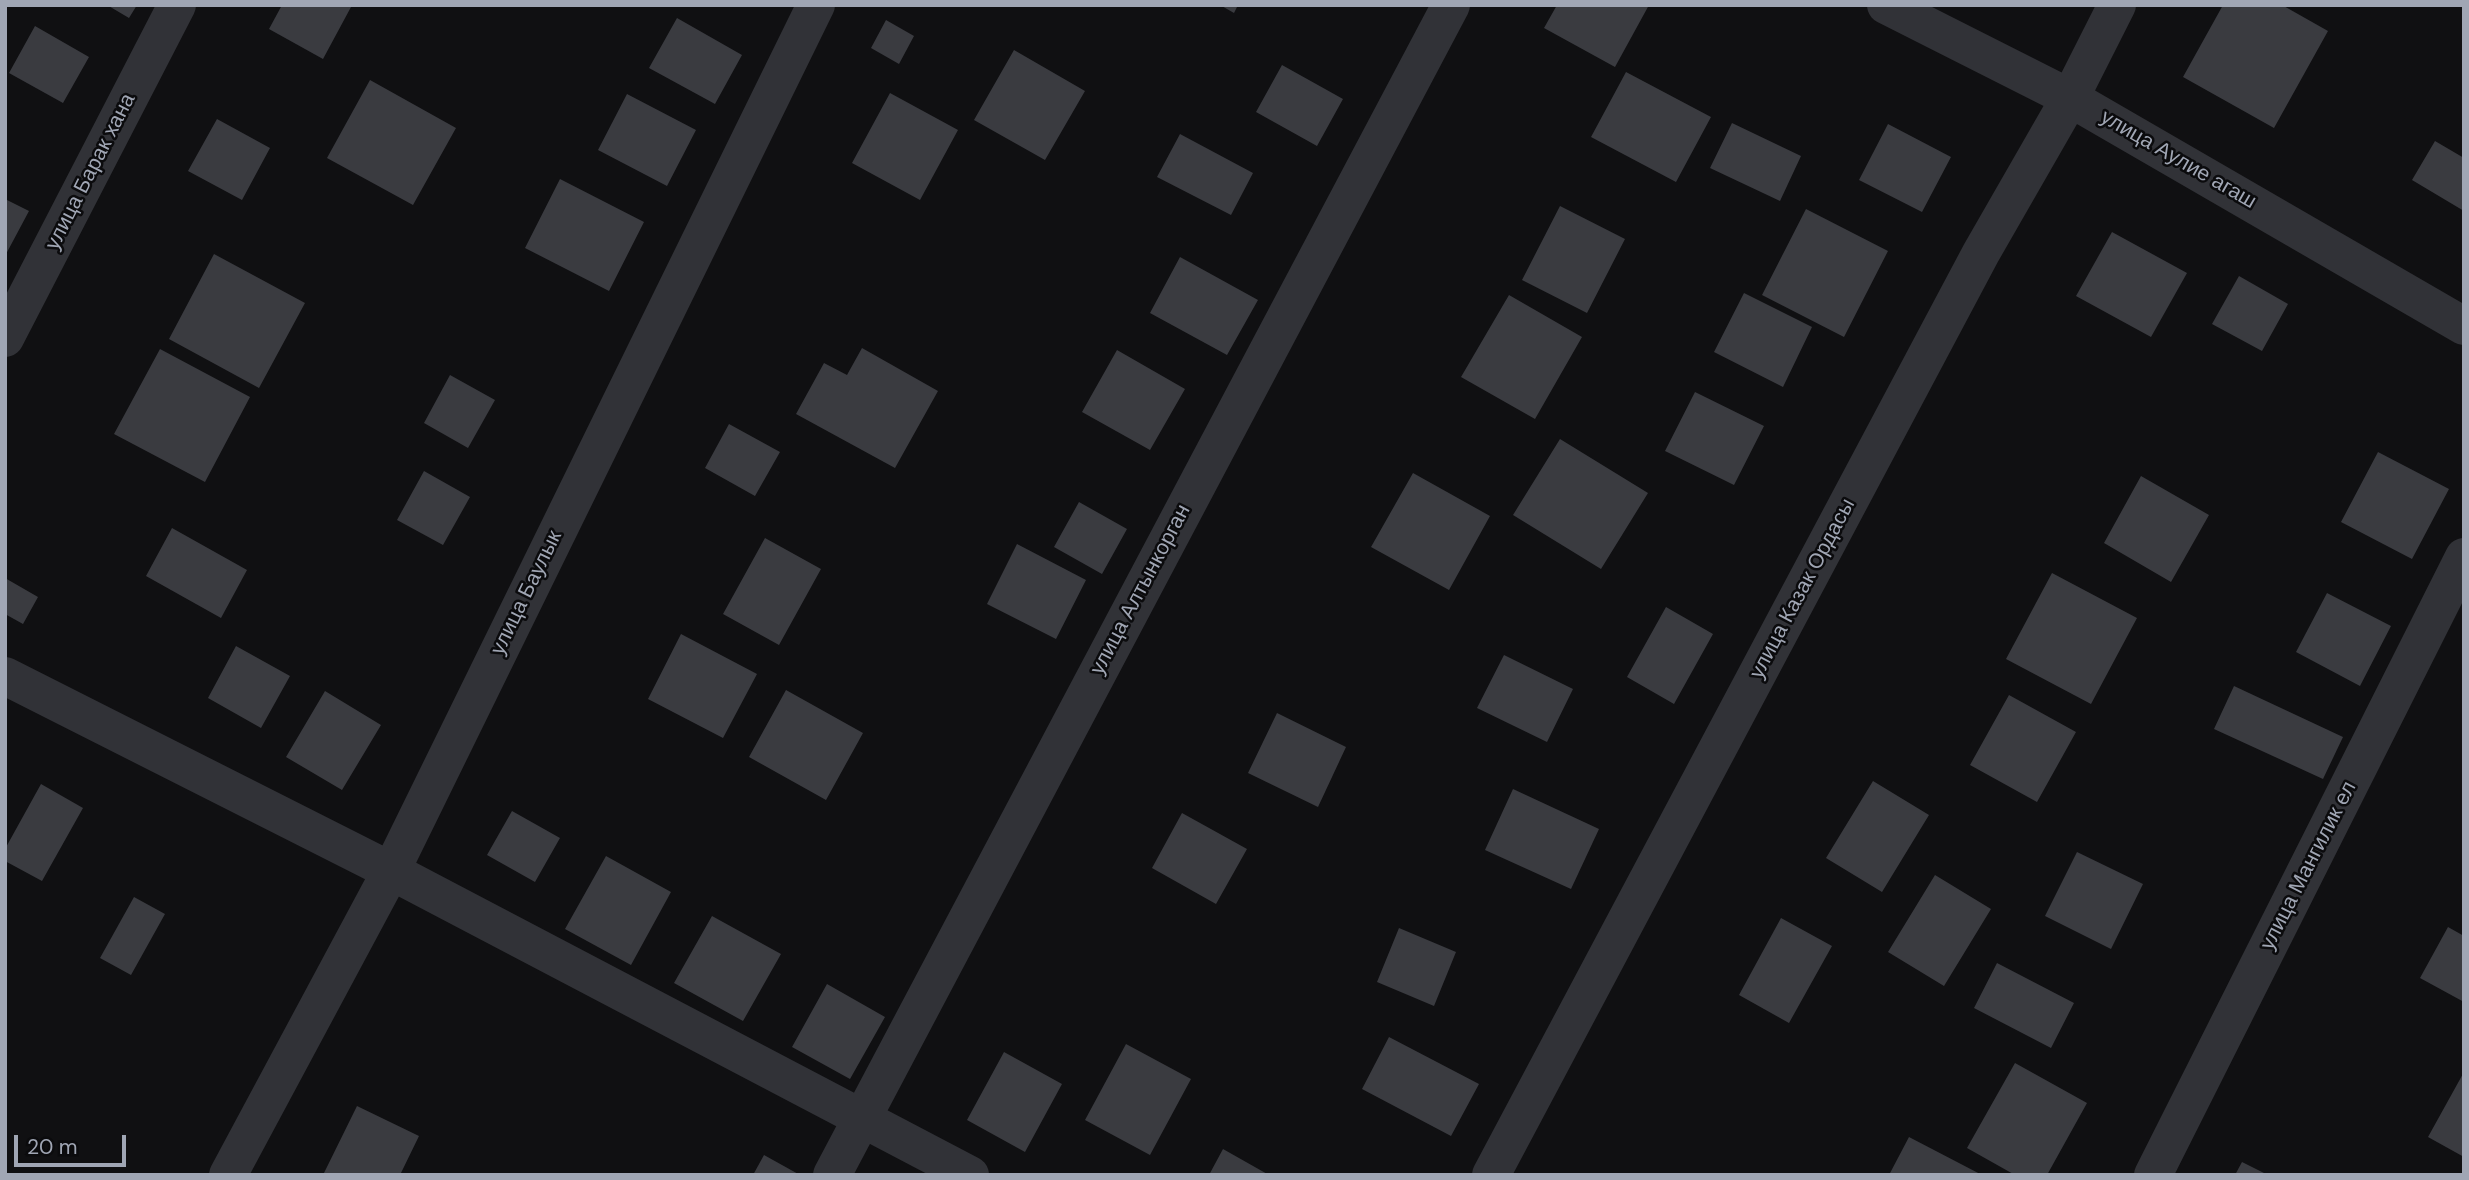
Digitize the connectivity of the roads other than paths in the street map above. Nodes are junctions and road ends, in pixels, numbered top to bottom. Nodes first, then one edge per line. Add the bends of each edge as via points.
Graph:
1 (177, 5) edge
2 (816, 5) edge
3 (1451, 5) edge
4 (1886, 5) edge
5 (2117, 5) edge
6 (2070, 98) junction
7 (2464, 326) edge
8 (5, 338) edge
9 (2464, 557) edge
10 (5, 676) edge
11 (391, 871) junction
12 (861, 1118) junction
13 (228, 1175) edge
14 (832, 1175) edge
15 (970, 1175) edge
16 (1491, 1175) edge
17 (2154, 1175) edge

1 - 8 street, улица Барак хана
2 - 11 street, улица Баулык
3 - 12 street, улица Алтынкорган
4 - 6 street, улица Аулие агаш
5 - 6 street, улица Казак Ордасы
6 - 7 street, улица Аулие агаш
6 - 16 street, улица Казак Ордасы via 1981,253
9 - 17 street, улица Мангилик ел
10 - 11 street
11 - 12 street
11 - 13 street, улица Баулык
12 - 14 street, улица Алтынкорган
12 - 15 street

